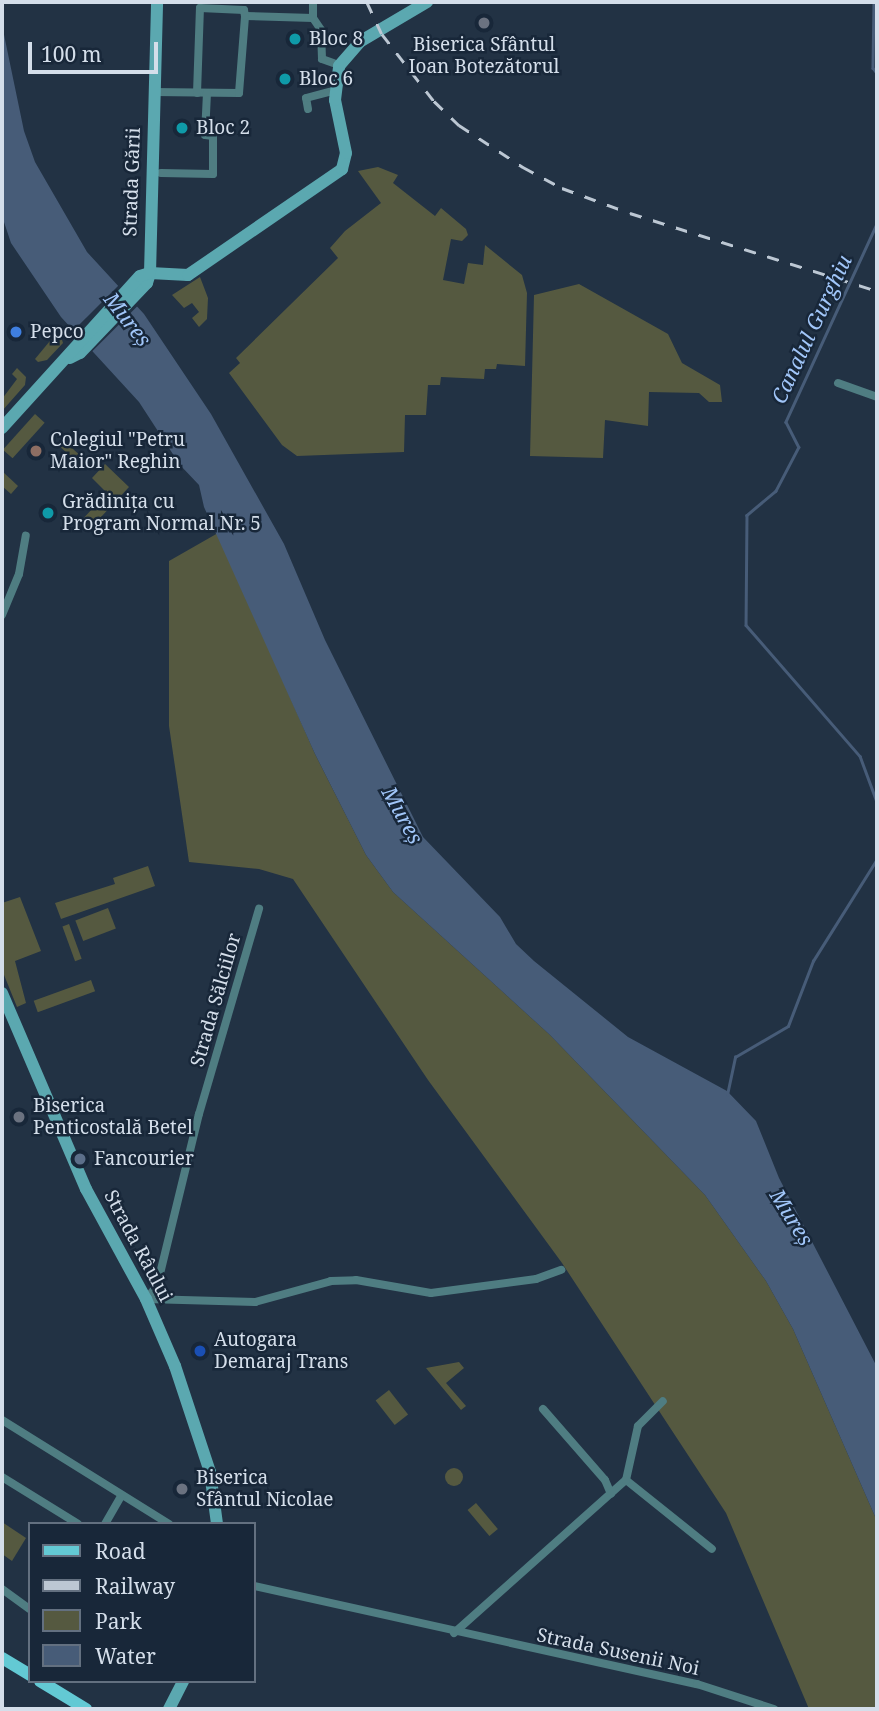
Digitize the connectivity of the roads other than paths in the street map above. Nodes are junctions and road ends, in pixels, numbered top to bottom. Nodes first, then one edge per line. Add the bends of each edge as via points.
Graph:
1 (157, 2) edge
2 (313, 2) edge
3 (427, 2) edge
4 (245, 16) junction
5 (313, 18) junction
6 (333, 63) dead end
7 (155, 92) junction
8 (329, 92) dead end
9 (197, 93) junction
10 (206, 93) junction
11 (308, 109) dead end
12 (162, 173) dead end
13 (146, 277) junction
14 (838, 383) dead end
15 (877, 397) edge
16 (2, 428) edge
17 (26, 536) dead end
18 (2, 615) edge
19 (259, 909) dead end
20 (2, 993) edge
21 (561, 1270) dead end
22 (146, 1299) junction
23 (663, 1401) dead end
24 (543, 1409) dead end
25 (2, 1421) edge
26 (2, 1477) edge
27 (626, 1479) junction
28 (611, 1494) junction
29 (121, 1496) junction
30 (75, 1522) edge
31 (106, 1522) edge
32 (166, 1522) edge
33 (217, 1522) edge
34 (712, 1549) dead end
35 (256, 1586) edge
36 (2, 1589) edge
37 (28, 1607) edge
38 (454, 1633) junction
39 (2, 1658) edge
40 (28, 1674) edge
41 (43, 1683) edge
42 (182, 1683) edge
43 (86, 1709) edge
44 (169, 1709) edge
45 (774, 1709) edge

1 - 7 main road, Strada Gării
2 - 5 street
3 - 13 main road via 352,48 336,77 335,100 346,153 342,169 188,275
4 - 5 street
4 - 9 street via 244,10 200,8
4 - 10 street via 239,93
5 - 6 street via 320,30 322,59
7 - 9 street
7 - 13 main road, Strada Gării
8 - 11 street via 306,98
9 - 10 street
10 - 12 street via 205,135 213,136 213,174
13 - 16 main road
14 - 15 street
17 - 18 street via 19,574
19 - 22 street, Strada Sălciilor via 199,1114 157,1286
20 - 22 main road, Strada Râului via 86,1189
21 - 22 street via 536,1279 442,1293 356,1280 331,1281 255,1302
22 - 33 main road, Strada Râului via 175,1366 210,1472
23 - 27 street via 638,1426
24 - 28 street via 605,1480
25 - 29 street
26 - 30 street
27 - 28 street
27 - 34 street
28 - 38 street
29 - 31 street
29 - 32 street
35 - 38 street, Strada Susenii Noi
36 - 37 street
38 - 45 street, Strada Susenii Noi via 697,1684
39 - 40 main road
41 - 43 main road
42 - 44 main road

